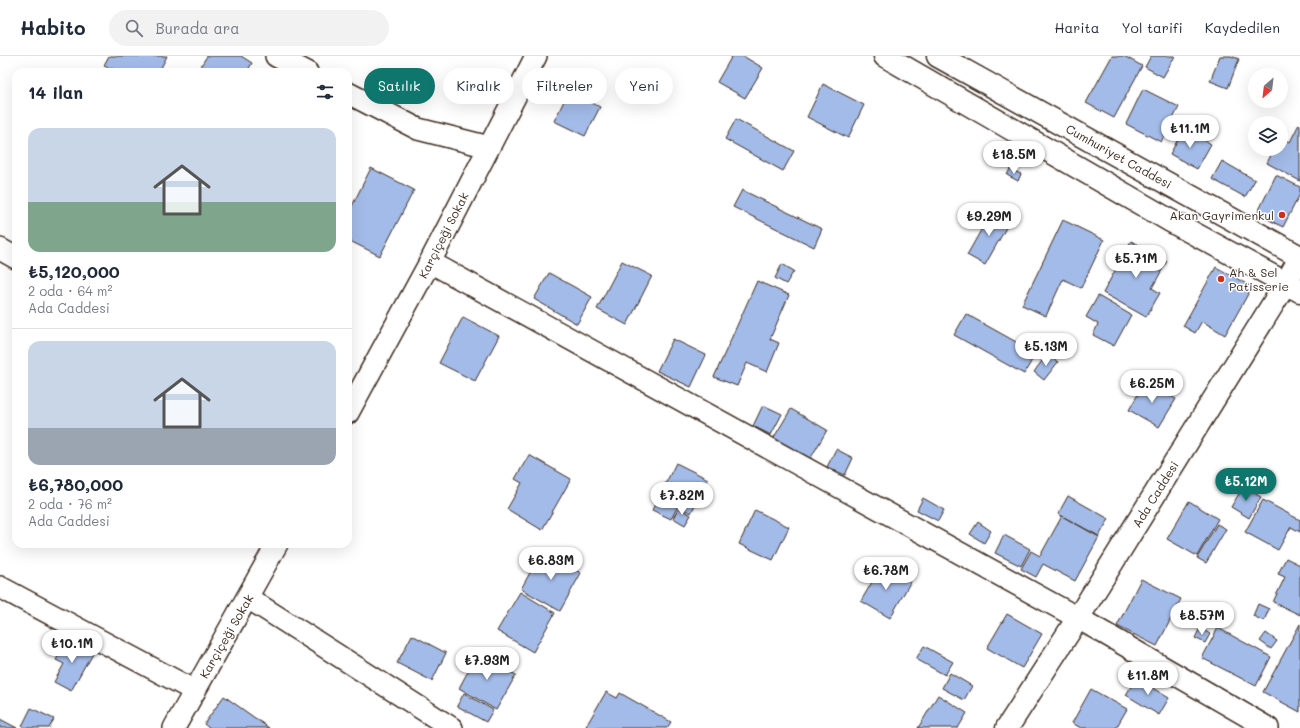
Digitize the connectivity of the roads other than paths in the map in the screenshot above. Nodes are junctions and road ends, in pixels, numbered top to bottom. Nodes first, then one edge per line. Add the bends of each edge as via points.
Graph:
1 (276, 56) edge
2 (536, 56) edge
3 (885, 56) edge
4 (938, 56) edge
5 (299, 68) edge
6 (352, 95) edge
7 (489, 147) junction
8 (0, 248) edge
9 (12, 256) edge
10 (1300, 257) edge
11 (430, 262) junction
12 (1293, 287) edge
13 (352, 405) edge
14 (275, 548) edge
15 (0, 588) edge
16 (248, 598) junction
17 (1078, 618) junction
18 (195, 691) junction
19 (174, 728) edge
20 (452, 728) edge
21 (1006, 728) edge
22 (1268, 728) edge

1 - 5 street
2 - 7 street, Karçiçeği Sokak
3 - 12 main road via 1169,220
4 - 10 main road, Cumhuriyet Caddesi
6 - 7 street via 418,129
7 - 11 street, Karçiçeği Sokak
8 - 9 street
10 - 12 main road, Ada Caddesi
11 - 13 street, Karçiçeği Sokak
11 - 17 street
12 - 17 main road, Ada Caddesi
14 - 16 street, Karçiçeği Sokak
15 - 18 street
16 - 18 street, Karçiçeği Sokak
16 - 20 street
17 - 21 main road, Ada Caddesi
17 - 22 street
18 - 19 street, Karçiçeği Sokak

